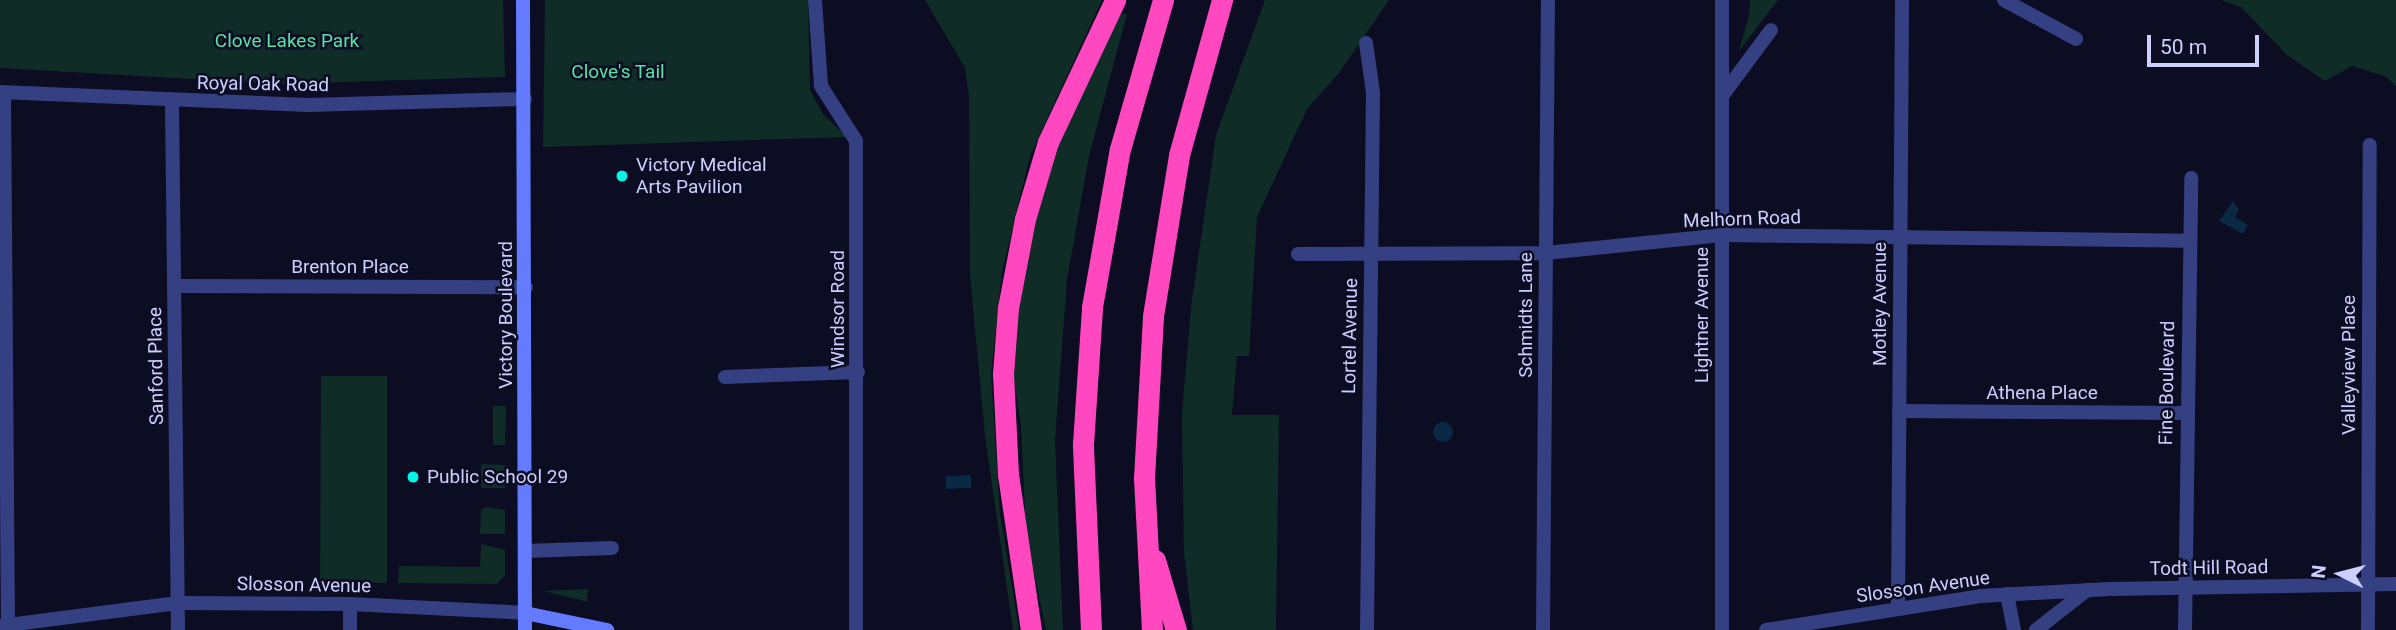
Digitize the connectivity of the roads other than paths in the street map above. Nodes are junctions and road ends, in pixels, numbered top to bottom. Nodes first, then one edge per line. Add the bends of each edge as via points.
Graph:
1 (523, 0) edge
2 (815, 0) edge
3 (1115, 0) edge
4 (1163, 0) edge
5 (1222, 0) edge
6 (1548, 0) edge
7 (1722, 0) edge
8 (1902, 0) edge
9 (2004, 0) edge
10 (1771, 30) dead end
11 (2076, 39) dead end
12 (1366, 43) dead end
13 (2, 92) edge
14 (1722, 96) junction
15 (525, 99) junction
16 (172, 102) junction
17 (2370, 145) dead end
18 (2191, 178) dead end
19 (1722, 235) junction
20 (1900, 237) junction
21 (2188, 241) junction
22 (1546, 253) junction
23 (1298, 254) dead end
24 (1370, 254) junction
25 (174, 286) junction
26 (526, 287) junction
27 (858, 372) junction
28 (725, 377) dead end
29 (1899, 411) junction
30 (2186, 413) junction
31 (1145, 531) junction
32 (612, 548) dead end
33 (525, 551) junction
34 (2368, 584) junction
35 (2396, 584) edge
36 (2184, 588) junction
37 (2087, 590) junction
38 (2007, 594) junction
39 (178, 603) junction
40 (350, 604) junction
41 (1898, 609) junction
42 (525, 613) junction
43 (1091, 625) edge
44 (1151, 626) edge
45 (1175, 626) edge
46 (5, 627) edge
47 (178, 630) edge
48 (350, 630) edge
49 (525, 630) edge
50 (607, 630) edge
51 (856, 630) edge
52 (1031, 630) edge
53 (1367, 630) edge
54 (1544, 630) edge
55 (1721, 630) edge
56 (1766, 630) edge
57 (2014, 630) edge
58 (2036, 630) edge
59 (2185, 630) edge
60 (2368, 630) edge

1 - 15 main road, Victory Boulevard
2 - 27 street, Windsor Road via 821,86 856,141
3 - 52 highway via 1048,142 1025,219 1008,308 1003,374 1008,475
4 - 43 highway via 1120,149 1092,307 1083,444
5 - 31 highway via 1189,115 1160,261 1146,397
6 - 22 street, Schmidts Lane
7 - 14 street, Lightner Avenue
8 - 20 street, Motley Avenue
9 - 11 street
10 - 14 street
12 - 24 street, Lortel Avenue via 1373,93
13 - 16 street, Royal Oak Road
13 - 46 street
14 - 19 street, Lightner Avenue
15 - 16 street, Royal Oak Road via 308,105
15 - 26 main road, Victory Boulevard
16 - 25 street, Sanford Place
17 - 34 street, Valleyview Place
18 - 21 street, Fine Boulevard
19 - 20 street, Melhorn Road
19 - 22 street, Melhorn Road
19 - 55 street, Lightner Avenue
20 - 21 street, Melhorn Road
20 - 29 street, Motley Avenue
21 - 30 street, Fine Boulevard
22 - 24 street, Melhorn Road
22 - 54 street, Schmidts Lane
23 - 24 street, Melhorn Road
24 - 53 street, Lortel Avenue
25 - 26 street, Brenton Place
25 - 39 street, Sanford Place
26 - 33 main road, Victory Boulevard
27 - 28 street
27 - 51 street, Windsor Road
29 - 30 street, Athena Place
29 - 41 street, Motley Avenue
30 - 36 street, Fine Boulevard
31 - 44 highway
31 - 45 highway
32 - 33 street
33 - 42 main road, Victory Boulevard
34 - 35 street, Todt Hill Road
34 - 36 street, Todt Hill Road
34 - 60 street, Valleyview Place
36 - 37 street, Todt Hill Road
36 - 59 street, Fine Boulevard
37 - 38 street, Slosson Avenue
37 - 58 street
38 - 41 street, Slosson Avenue
38 - 57 street
39 - 40 street, Slosson Avenue
39 - 46 street, Slosson Avenue
39 - 47 street, Sanford Place
40 - 42 street, Slosson Avenue
40 - 48 street
41 - 56 street, Slosson Avenue
42 - 49 main road, Victory Boulevard
42 - 50 main road, Slosson Avenue

